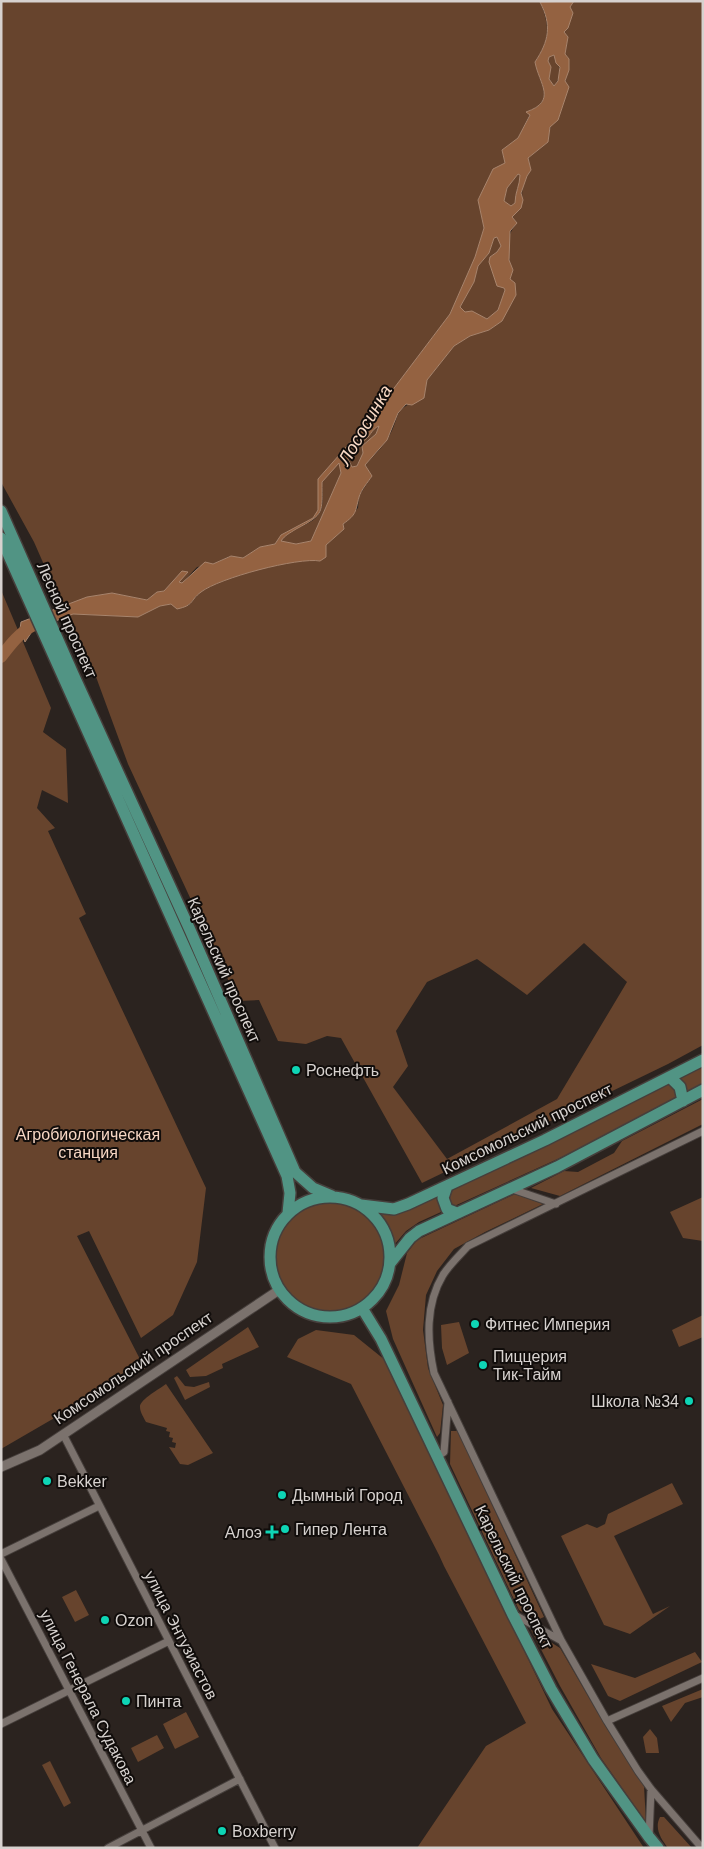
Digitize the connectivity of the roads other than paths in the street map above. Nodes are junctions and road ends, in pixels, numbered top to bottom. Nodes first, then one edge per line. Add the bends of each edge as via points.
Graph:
1 (3, 516) edge
2 (1, 538) edge
3 (100, 745) junction
4 (184, 932) junction
5 (703, 1060) edge
6 (670, 1077) junction
7 (703, 1090) edge
8 (683, 1101) junction
9 (703, 1131) edge
10 (447, 1186) junction
11 (512, 1188) junction
12 (332, 1196) junction
13 (556, 1204) junction
14 (361, 1205) junction
15 (288, 1213) junction
16 (457, 1213) junction
17 (391, 1262) junction
18 (279, 1290) junction
19 (362, 1308) junction
20 (448, 1400) junction
21 (63, 1434) junction
22 (438, 1456) junction
23 (1, 1467) edge
24 (99, 1506) junction
25 (1, 1554) edge
26 (1, 1559) edge
27 (512, 1613) junction
28 (561, 1640) junction
29 (169, 1641) junction
30 (703, 1678) edge
31 (69, 1690) junction
32 (607, 1721) junction
33 (1, 1724) edge
34 (240, 1779) junction
35 (651, 1789) junction
36 (142, 1830) junction
37 (648, 1837) junction
38 (108, 1848) edge
39 (151, 1848) edge
40 (275, 1848) edge
41 (658, 1848) edge
42 (702, 1848) edge

1 - 3 main road, Лесной проспект
2 - 3 main road, Лесной проспект via 48,646
3 - 4 main road, Карельский проспект
4 - 12 main road, Карельский проспект via 295,1172 313,1188
4 - 15 main road, Карельский проспект via 287,1176 290,1192
5 - 6 main road, Комсомольский проспект
6 - 8 main road via 680,1087
6 - 10 main road, Комсомольский проспект
7 - 8 main road
8 - 11 main road
9 - 13 street
10 - 14 main road, Комсомольский проспект via 394,1209
10 - 16 main road via 443,1198 447,1209
11 - 13 street
11 - 16 main road
12 - 14 main road
12 - 15 main road via 312,1199
13 - 20 street via 468,1246 443,1275 431,1305 428,1341 434,1373
14 - 17 main road via 376,1217 384,1232
15 - 18 main road via 277,1226 270,1250 271,1273
16 - 17 main road via 419,1231
17 - 19 main road via 385,1284
18 - 19 main road via 294,1306 328,1318 347,1316
18 - 21 street, Комсомольский проспект
19 - 22 main road, Карельский проспект via 381,1339
20 - 22 street via 444,1452
20 - 28 street
21 - 23 street, Комсомольский проспект via 40,1450
21 - 24 street, улица Энтузиастов
22 - 27 main road, Карельский проспект
24 - 25 street
24 - 29 street, улица Энтузиастов
26 - 31 street, улица Генерала Судакова
27 - 28 street
27 - 37 main road, Карельский проспект via 551,1689 593,1760
28 - 32 street
29 - 31 street
29 - 34 street, улица Энтузиастов
30 - 32 street
31 - 33 street
31 - 36 street, улица Генерала Судакова
32 - 35 street
34 - 36 street
34 - 40 street, улица Энтузиастов
35 - 37 street
35 - 42 street
36 - 38 street
36 - 39 street, улица Генерала Судакова
37 - 41 main road, Карельский проспект

